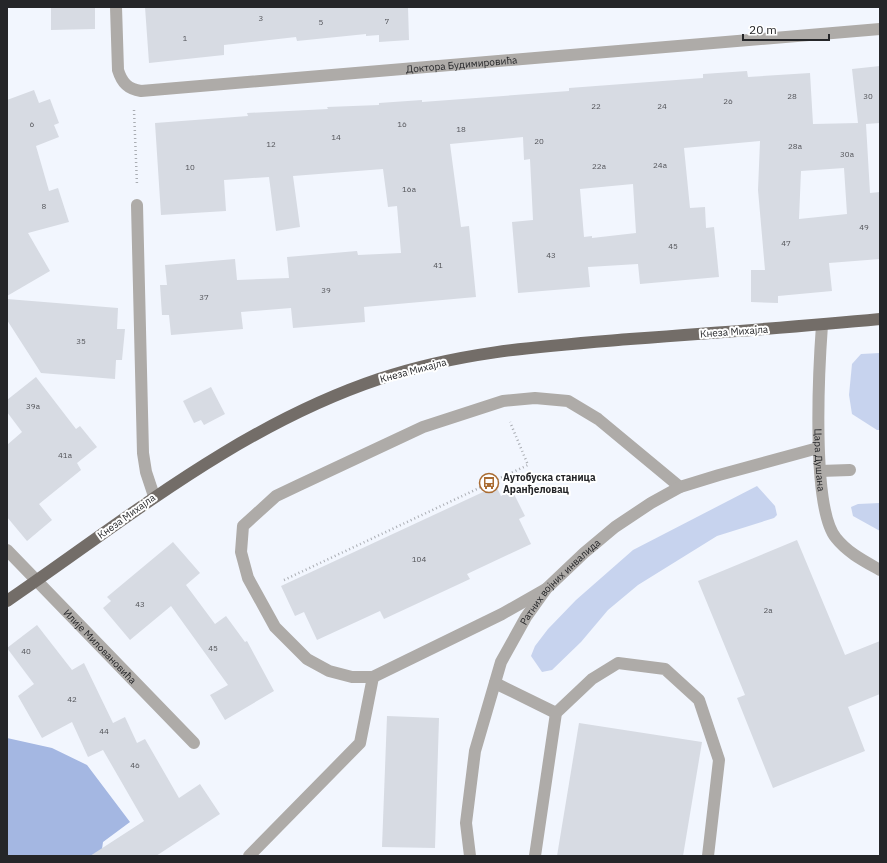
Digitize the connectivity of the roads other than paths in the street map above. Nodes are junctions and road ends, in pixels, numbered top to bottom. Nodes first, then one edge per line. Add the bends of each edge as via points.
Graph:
1 (116, 7) edge
2 (880, 29) edge
3 (137, 205) road end
4 (880, 319) edge
5 (822, 325) junction
6 (818, 448) junction
7 (850, 470) dead end
8 (820, 471) junction
9 (680, 487) junction
10 (154, 496) junction
11 (7, 550) edge
12 (880, 570) edge
13 (36, 581) junction
14 (546, 589) junction
15 (7, 601) edge
16 (373, 677) junction
17 (495, 683) junction
18 (556, 713) junction
19 (194, 743) dead end
20 (249, 856) edge
21 (470, 856) edge
22 (535, 856) edge
23 (708, 856) edge

1 - 2 street, Доктора Будимировића via 118,70 126,86 142,91
3 - 10 street via 143,453
4 - 5 main road, Кнеза Михајла
5 - 6 street, Цара Душана
5 - 10 main road, Кнеза Михајла via 516,348 425,365 380,378 296,412 206,462
6 - 8 street, Цара Душана
6 - 9 street, Ратних војних инвалида
7 - 8 street
8 - 12 street, Цара Душана via 825,512 835,537 855,557
9 - 14 street, Ратних војних инвалида via 615,527
9 - 16 street via 598,419 568,401 535,398 503,401 423,427 276,496 243,526 241,552 248,578 275,627 307,659 328,671 352,678
10 - 13 main road, Кнеза Михајла
11 - 13 street, Илије Миловановића
13 - 15 main road, Кнеза Михајла
13 - 19 street, Илије Миловановића
14 - 16 street via 502,614
14 - 17 street, Ратних војних инвалида via 526,617 501,662
16 - 20 street via 360,743
17 - 18 street
17 - 21 street, Ратних војних инвалида via 475,751 466,823
18 - 22 street
18 - 23 street via 592,679 618,663 665,669 699,700 719,760

